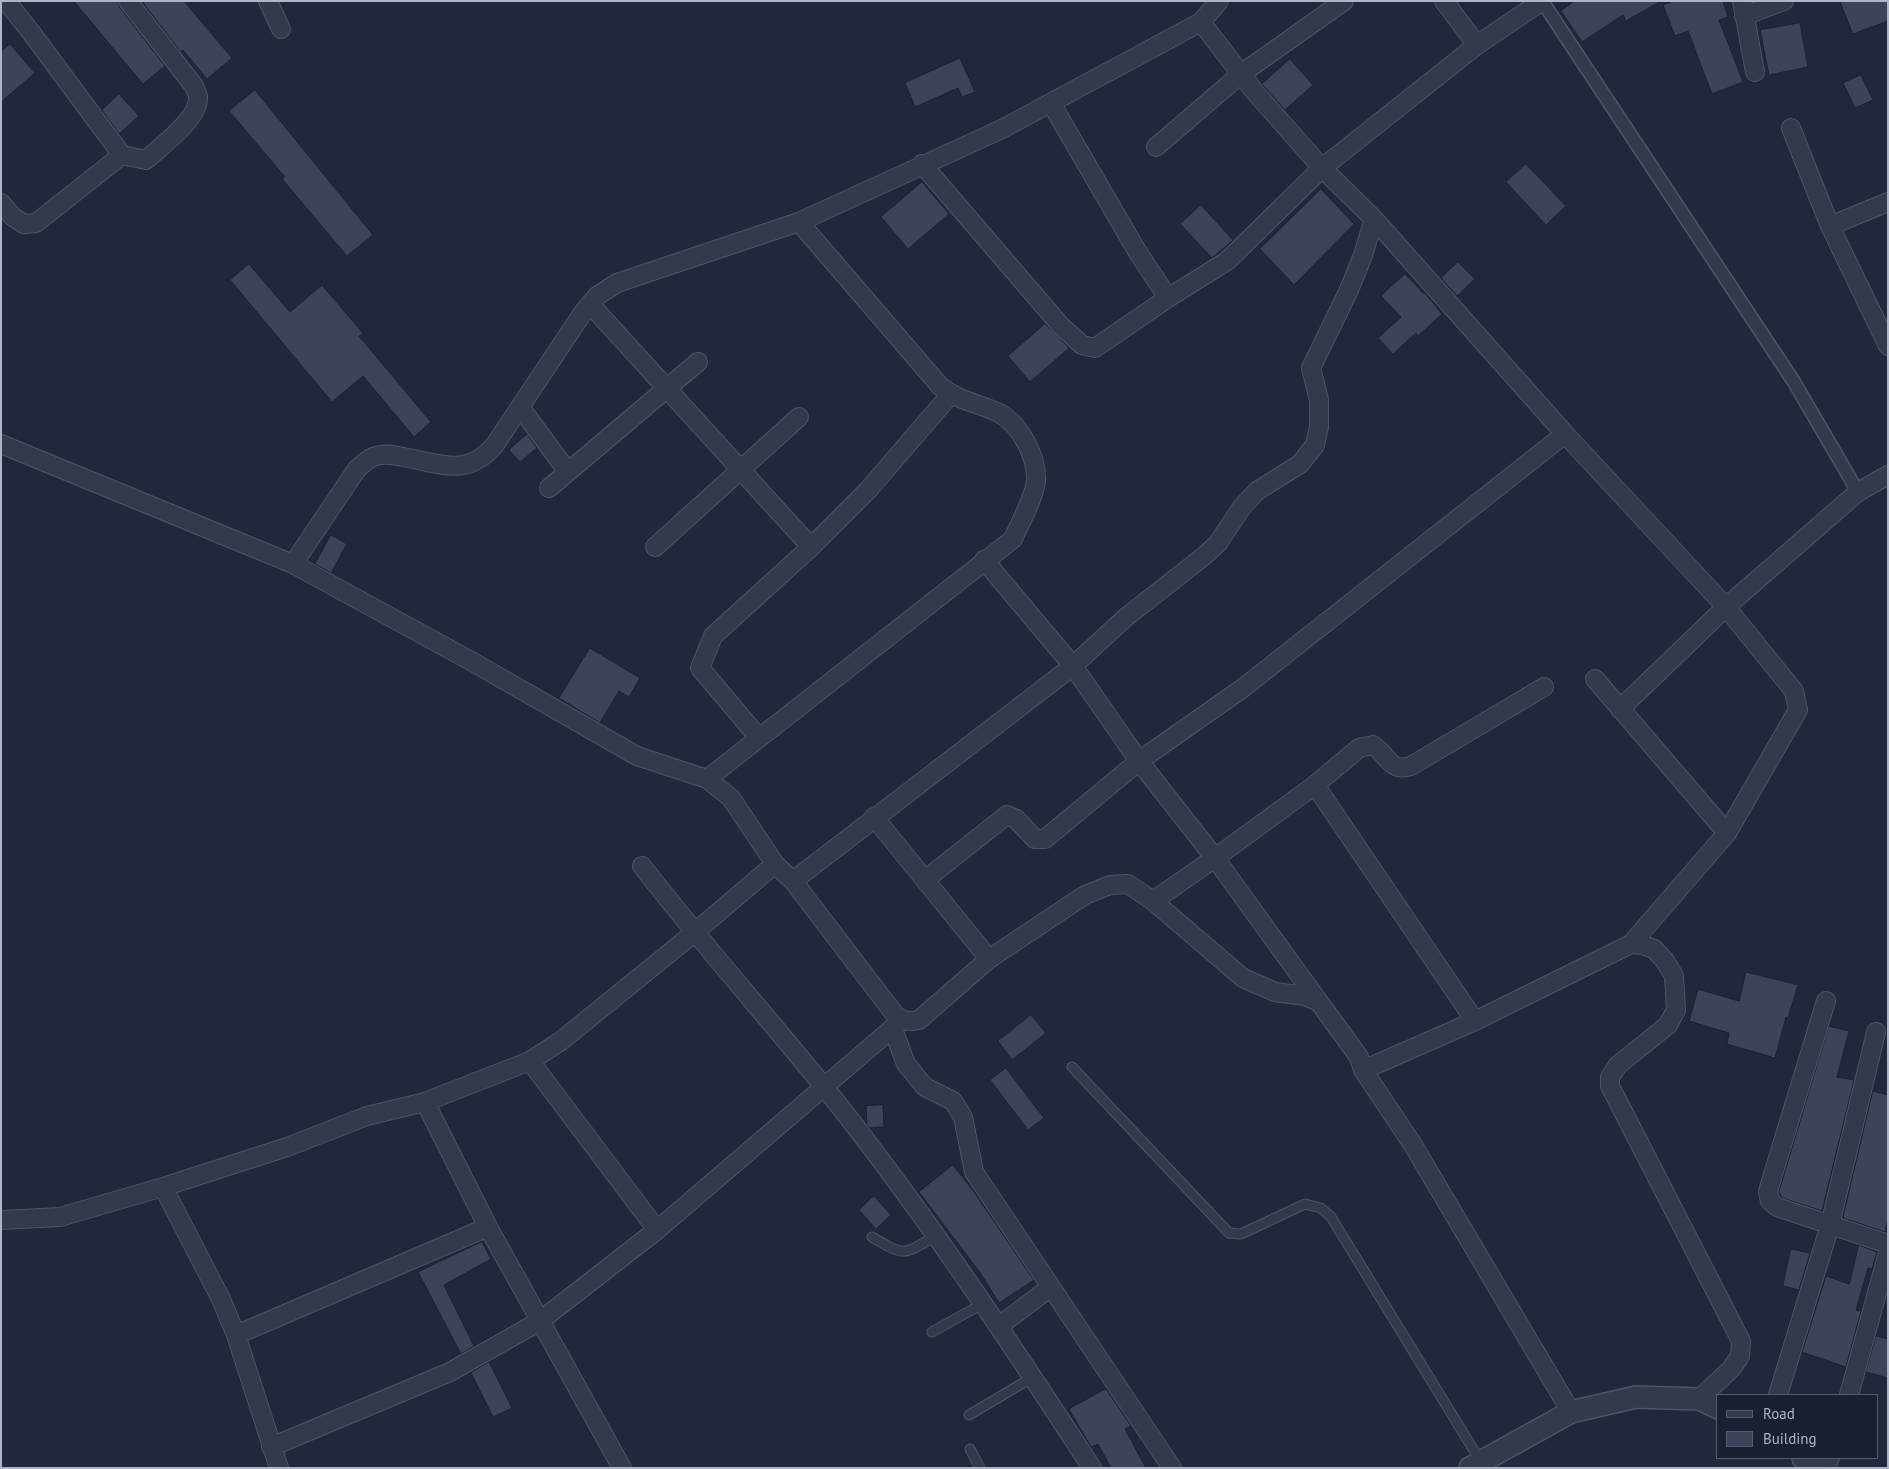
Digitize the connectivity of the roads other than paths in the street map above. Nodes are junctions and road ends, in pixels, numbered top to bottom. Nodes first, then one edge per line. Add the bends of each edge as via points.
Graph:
1 (6, 1) edge
2 (128, 1) edge
3 (268, 1) edge
4 (1219, 1) edge
5 (1344, 1) edge
6 (1444, 1) edge
7 (1542, 1) edge
8 (1784, 1) edge
9 (1743, 8) edge
10 (1201, 22) junction
11 (281, 29) dead end
12 (1478, 45) junction
13 (1755, 72) dead end
14 (1241, 74) junction
15 (1051, 104) junction
16 (1791, 128) dead end
17 (1156, 147) dead end
18 (122, 155) junction
19 (922, 164) junction
20 (1322, 168) junction
21 (1888, 202) edge
22 (1, 203) edge
23 (1374, 219) junction
24 (799, 222) junction
25 (1830, 226) junction
26 (1168, 298) junction
27 (590, 304) junction
28 (1888, 346) edge
29 (698, 362) dead end
30 (667, 388) junction
31 (950, 395) junction
32 (520, 407) junction
33 (799, 417) dead end
34 (1565, 434) junction
35 (1, 444) edge
36 (741, 470) junction
37 (568, 472) junction
38 (1888, 475) edge
39 (549, 488) dead end
40 (1858, 492) junction
41 (655, 547) dead end
42 (811, 547) junction
43 (984, 560) junction
44 (293, 564) junction
45 (1726, 607) junction
46 (1073, 666) junction
47 (1595, 680) dead end
48 (1544, 687) dead end
49 (1620, 709) junction
50 (759, 738) junction
51 (1139, 761) junction
52 (707, 779) junction
53 (1315, 785) junction
54 (874, 817) junction
55 (1727, 833) junction
56 (1215, 858) junction
57 (775, 864) junction
58 (642, 866) dead end
59 (926, 879) junction
60 (793, 881) junction
61 (1153, 901) junction
62 (694, 933) junction
63 (1631, 944) junction
64 (989, 959) junction
65 (1826, 1001) dead end
66 (1319, 1002) junction
67 (1475, 1021) junction
68 (898, 1024) junction
69 (1876, 1032) dead end
70 (530, 1061) junction
71 (1072, 1067) dead end
72 (1363, 1070) junction
73 (823, 1087) junction
74 (425, 1102) junction
75 (163, 1187) junction
76 (1, 1220) edge
77 (1830, 1225) junction
78 (488, 1227) junction
79 (657, 1230) junction
80 (935, 1236) junction
81 (872, 1237) dead end
82 (1888, 1244) edge
83 (1888, 1253) edge
84 (1052, 1287) junction
85 (984, 1303) junction
86 (540, 1321) junction
87 (999, 1326) junction
88 (932, 1332) dead end
89 (236, 1335) junction
90 (1033, 1377) junction
91 (1778, 1394) edge
92 (1848, 1394) edge
93 (1708, 1404) edge
94 (1571, 1412) junction
95 (969, 1415) dead end
96 (271, 1447) junction
97 (970, 1449) dead end
98 (1804, 1459) edge
99 (1476, 1465) edge
100 (279, 1468) edge
101 (622, 1468) edge
102 (980, 1468) edge
103 (1092, 1468) edge
104 (1172, 1468) edge
105 (1817, 1468) edge

1 - 18 street
2 - 18 street via 194,86 198,98 194,112 146,160
3 - 11 street
4 - 10 street
5 - 14 street
6 - 12 street
7 - 12 street
7 - 40 street via 1794,382
8 - 9 street
9 - 13 street
10 - 14 street
10 - 15 street
12 - 20 street
14 - 17 street
14 - 20 street
15 - 19 street
15 - 26 street
16 - 25 street
18 - 22 street via 36,223 24,224
19 - 24 street
19 - 26 street via 1082,345 1095,348
20 - 23 street
20 - 26 street via 1227,261
21 - 25 street
23 - 34 street
23 - 46 street via 1349,290 1311,368 1318,400 1319,427 1315,445 1300,464 1257,491 1218,543 1204,556 1125,618
24 - 27 street via 617,283
24 - 31 street
25 - 28 street
27 - 30 street
27 - 32 street
29 - 30 street
30 - 36 street
30 - 37 street
31 - 42 street via 869,489
31 - 43 street via 1002,415 1026,442 1034,463 1036,482 1013,538
32 - 37 street
32 - 44 street via 494,446 475,463 460,467 390,454 368,459 357,469
33 - 36 street
34 - 45 street
34 - 51 street via 1243,688
35 - 44 street
36 - 41 street
36 - 42 street
37 - 39 street
38 - 40 street
40 - 45 street
42 - 50 street via 713,636 700,668
43 - 46 street
43 - 50 street
44 - 52 street via 637,756
45 - 49 street
45 - 55 street via 1794,691 1798,710
46 - 51 street
46 - 54 street
47 - 49 street
48 - 53 street via 1411,766 1396,768 1380,749 1367,745
49 - 55 street
50 - 52 street
51 - 56 street
51 - 59 street via 1045,839 1035,839 1016,818 1007,815
52 - 57 street via 730,798
53 - 56 street
53 - 67 street
54 - 59 street
54 - 60 street
55 - 63 street
56 - 61 street
56 - 66 street
57 - 60 street
57 - 62 street
58 - 62 street
59 - 64 street
60 - 68 street via 896,1016
61 - 64 street via 1128,884 1110,884 1085,895
61 - 66 street via 1243,978 1275,992 1306,996
62 - 70 street via 561,1041
62 - 73 street
63 - 67 street
63 - 93 street via 1654,949 1665,961 1674,976 1676,1010 1668,1025 1618,1064 1610,1077 1610,1086 1741,1341 1740,1356
64 - 68 street via 919,1020
65 - 77 street via 1768,1192 1770,1201 1777,1207
66 - 72 street via 1359,1057
67 - 72 street
68 - 73 street
68 - 84 street via 906,1064 925,1087 953,1101 963,1117 974,1172
69 - 77 street
70 - 74 street
70 - 79 street
71 - 99 lane via 1229,1233 1241,1234 1305,1204 1321,1208 1331,1217
72 - 94 street via 1413,1145
73 - 79 street
73 - 80 street
74 - 75 street via 367,1116
74 - 78 street
75 - 76 street via 60,1217
75 - 89 street
77 - 82 street
77 - 91 street
78 - 86 street
78 - 89 street
79 - 86 street
80 - 81 lane via 908,1252 896,1251
80 - 85 street
83 - 92 street
84 - 87 street
84 - 104 street
85 - 87 street
85 - 88 lane
86 - 96 street via 450,1372
86 - 101 street
87 - 90 street
89 - 96 street
90 - 95 lane
90 - 103 street
93 - 94 street via 1636,1397
94 - 99 street
96 - 100 street
97 - 102 lane
98 - 105 street

